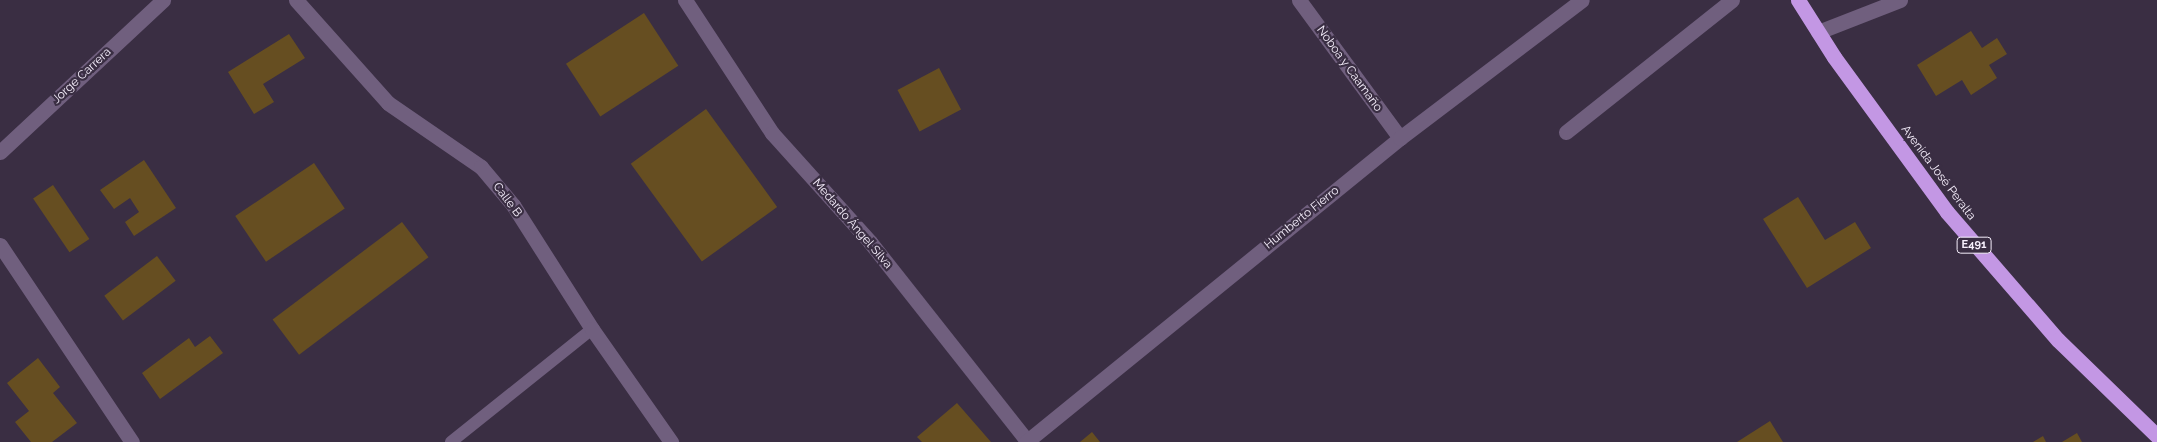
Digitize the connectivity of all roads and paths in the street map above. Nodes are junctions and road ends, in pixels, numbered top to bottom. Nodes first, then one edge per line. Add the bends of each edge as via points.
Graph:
1 (163, 0) edge
2 (296, 0) edge
3 (685, 0) edge
4 (1299, 0) edge
5 (1582, 0) edge
6 (1732, 0) edge
7 (1798, 0) edge
8 (1900, 0) edge
9 (1818, 32) junction
10 (1566, 132) dead end
11 (1400, 138) junction
12 (0, 152) edge
13 (0, 246) edge
14 (592, 329) junction
15 (2157, 436) edge
16 (132, 442) edge
17 (451, 442) edge
18 (671, 442) edge
19 (1027, 442) edge

1 - 12 street, Jorge Carrera
2 - 14 street, Calle B via 388,103 481,167 513,205
3 - 19 street, Medardo Ángel Silva via 772,133 870,242
4 - 11 street, Noboa y Caamaño
5 - 11 street, Humberto Fierro
6 - 10 street
7 - 9 highway, Avenida José Peralta / E491
8 - 9 street
9 - 15 highway, Avenida José Peralta / E491 via 1946,212 2058,340
11 - 19 street, Humberto Fierro
13 - 16 street
14 - 17 lane
14 - 18 street, Calle B

